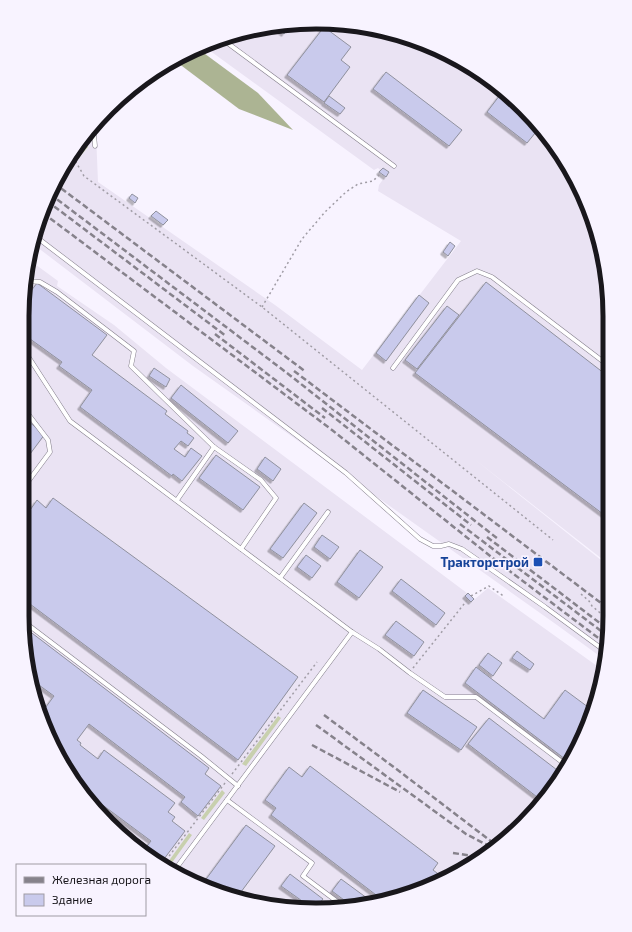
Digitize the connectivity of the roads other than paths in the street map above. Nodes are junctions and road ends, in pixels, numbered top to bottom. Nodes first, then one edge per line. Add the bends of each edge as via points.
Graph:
1 (227, 43) edge
2 (94, 135) edge
3 (94, 146) dead end
4 (394, 166) dead end
5 (40, 240) edge
6 (31, 281) edge
7 (29, 358) edge
8 (603, 361) edge
9 (392, 368) dead end
10 (29, 415) edge
11 (214, 447) junction
12 (29, 480) edge
13 (177, 500) junction
14 (328, 512) dead end
15 (241, 549) junction
16 (280, 578) junction
17 (30, 626) edge
18 (352, 632) junction
19 (601, 648) edge
20 (563, 763) edge
21 (238, 786) junction
22 (227, 800) junction
23 (177, 867) edge
24 (337, 902) edge

1 - 4 lane
2 - 3 lane
5 - 19 lane via 346,473 420,539 433,546 449,544 462,549
6 - 11 lane via 40,282 57,292 134,351 130,366
7 - 13 lane via 70,421
8 - 9 lane via 492,277 478,271 458,280
10 - 12 lane via 48,440 50,452
11 - 13 lane
11 - 15 lane via 261,480 276,498
13 - 15 lane
14 - 16 lane
15 - 16 lane
16 - 18 lane
17 - 21 lane
18 - 20 lane via 445,697 476,697
18 - 21 lane
21 - 22 lane
22 - 23 lane
22 - 24 lane via 312,863 303,876

